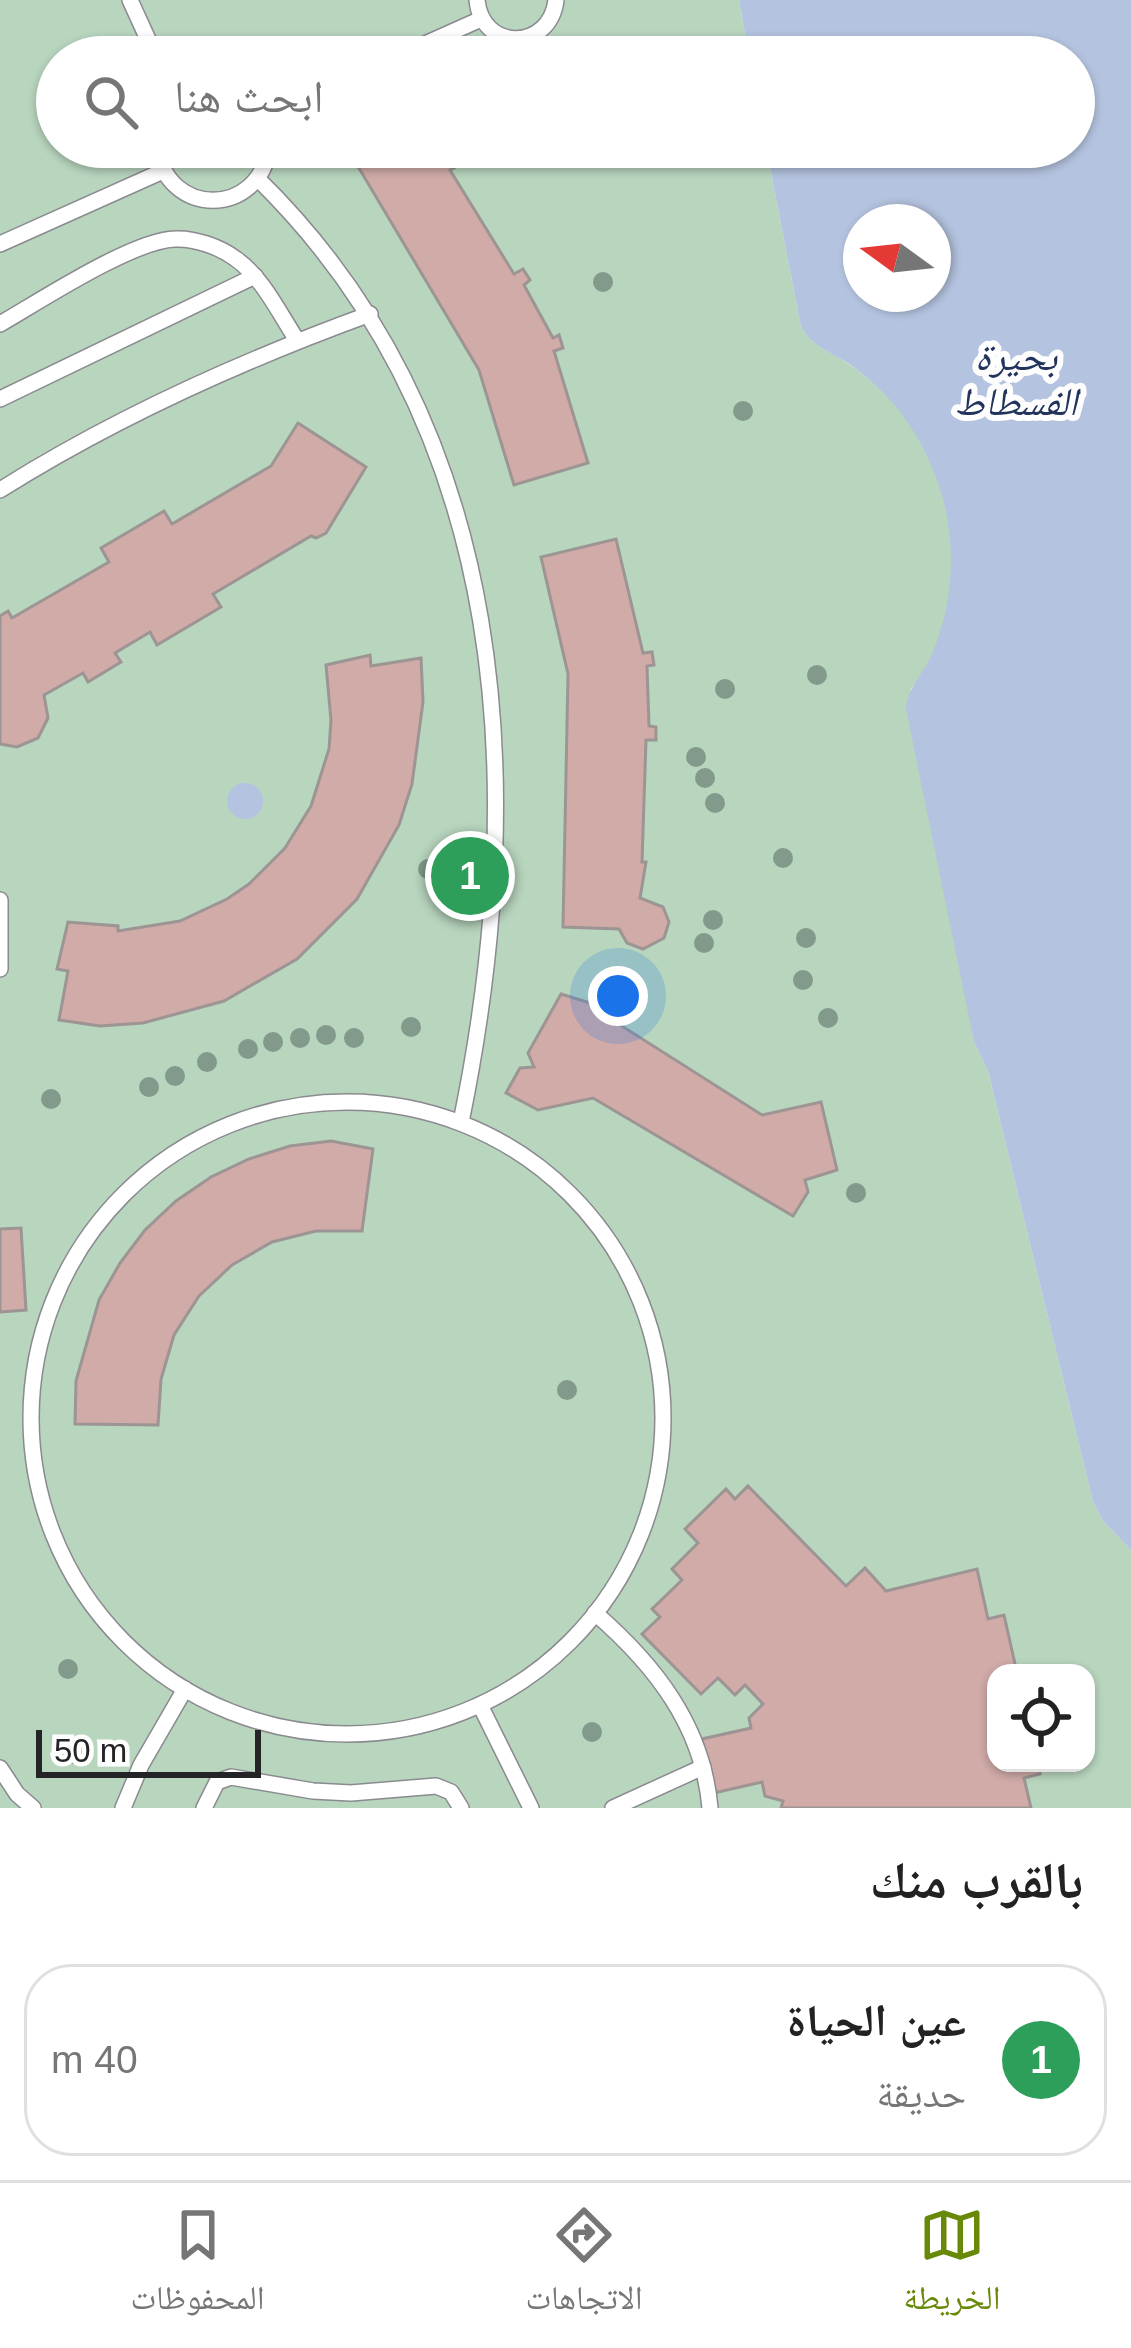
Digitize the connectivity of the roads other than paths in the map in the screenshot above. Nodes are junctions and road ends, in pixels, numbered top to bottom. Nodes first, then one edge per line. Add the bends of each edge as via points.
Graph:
1 (130, 0) edge
2 (477, 0) edge
3 (556, 0) edge
4 (481, 20) junction
5 (146, 36) edge
6 (444, 36) edge
7 (498, 36) edge
8 (531, 36) edge
9 (162, 168) edge
10 (262, 168) edge
11 (163, 171) junction
12 (258, 179) junction
13 (0, 244) edge
14 (255, 276) junction
15 (370, 314) junction
16 (0, 324) edge
17 (297, 340) junction
18 (0, 399) edge
19 (1, 486) edge
20 (0, 906) edge
21 (0, 969) edge
22 (461, 1122) junction
23 (595, 1613) junction
24 (184, 1689) junction
25 (480, 1705) junction
26 (703, 1767) junction
27 (0, 1768) edge
28 (33, 1808) edge
29 (123, 1808) edge
30 (204, 1808) edge
31 (461, 1808) edge
32 (531, 1808) edge
33 (613, 1808) edge
34 (710, 1808) edge

1 - 5 lane
2 - 4 lane
3 - 8 lane via 553,17
4 - 6 lane
4 - 7 lane
9 - 11 lane
10 - 12 lane
11 - 12 lane via 182,192 208,201 236,196
11 - 13 lane
12 - 15 lane
14 - 16 lane via 213,246 161,240
14 - 17 lane
14 - 18 lane
15 - 17 lane
15 - 22 lane via 450,492 474,584 494,720 492,921
17 - 19 lane
20 - 21 lane
22 - 23 lane via 524,1155 585,1209 632,1282 653,1339 662,1405 658,1472 629,1560
22 - 24 lane via 363,1102 303,1104 244,1118 142,1178 100,1222 65,1277 35,1372 32,1438 43,1504 86,1596 130,1648
23 - 25 lane via 532,1674
23 - 26 lane via 675,1700
24 - 25 lane via 257,1721 321,1733 418,1726
24 - 29 lane
25 - 32 lane
26 - 33 lane
26 - 34 lane
27 - 28 lane
30 - 31 lane via 217,1782 231,1777 314,1791 436,1786

